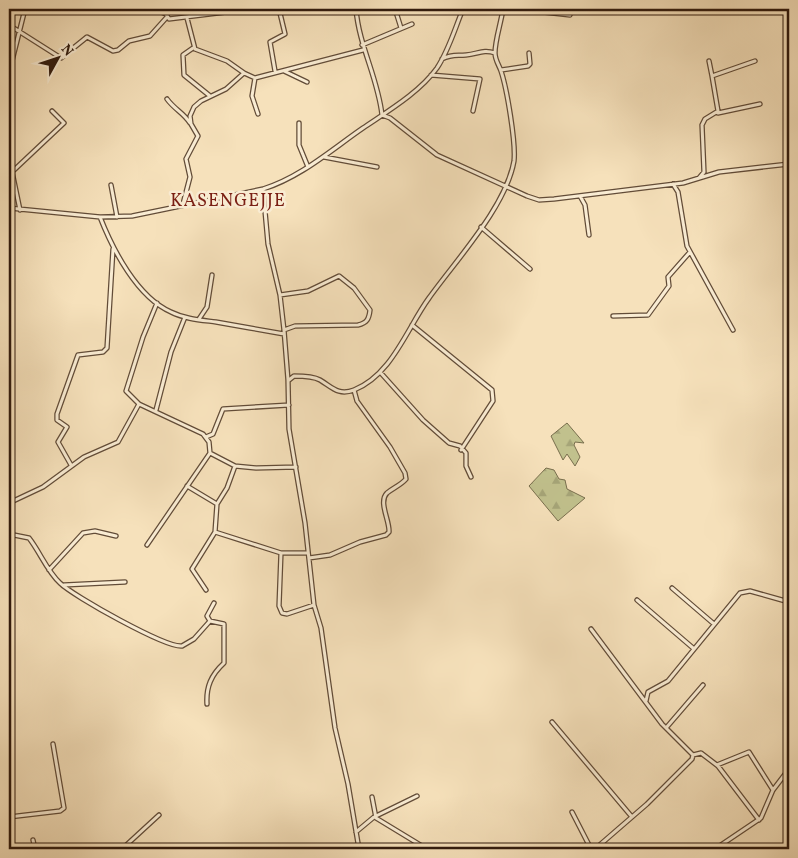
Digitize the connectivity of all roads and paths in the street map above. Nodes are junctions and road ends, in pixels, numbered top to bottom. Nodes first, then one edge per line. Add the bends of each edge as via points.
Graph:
1 (25, 9) edge
2 (154, 9) edge
3 (171, 9) edge
4 (250, 9) edge
5 (279, 9) edge
6 (356, 9) edge
7 (464, 9) edge
8 (503, 9) edge
9 (532, 9) edge
10 (396, 12) dead end
11 (570, 12) dead end
12 (166, 16) junction
13 (188, 18) junction
14 (412, 24) dead end
15 (9, 25) edge
16 (402, 28) junction
17 (19, 30) junction
18 (362, 44) junction
19 (193, 48) junction
20 (363, 50) junction
21 (530, 53) dead end
22 (494, 54) junction
23 (442, 59) junction
24 (709, 61) dead end
25 (755, 61) dead end
26 (284, 70) junction
27 (501, 70) junction
28 (275, 71) junction
29 (9, 73) edge
30 (244, 73) junction
31 (431, 75) junction
32 (712, 76) junction
33 (255, 78) junction
34 (307, 82) dead end
35 (210, 96) junction
36 (167, 99) dead end
37 (760, 104) dead end
38 (52, 111) dead end
39 (473, 111) dead end
40 (718, 113) junction
41 (258, 114) dead end
42 (382, 115) junction
43 (299, 123) dead end
44 (191, 124) junction
45 (323, 156) junction
46 (9, 157) edge
47 (789, 164) edge
48 (308, 167) junction
49 (376, 167) dead end
50 (13, 171) junction
51 (699, 178) junction
52 (674, 184) junction
53 (111, 185) dead end
54 (505, 186) junction
55 (263, 188) junction
56 (579, 195) junction
57 (183, 204) junction
58 (9, 208) edge
59 (20, 210) junction
60 (100, 217) junction
61 (117, 217) junction
62 (481, 227) junction
63 (589, 235) dead end
64 (113, 249) junction
65 (690, 252) junction
66 (530, 269) dead end
67 (212, 275) dead end
68 (280, 295) junction
69 (157, 303) junction
70 (612, 316) dead end
71 (185, 317) junction
72 (199, 319) junction
73 (412, 325) junction
74 (734, 330) dead end
75 (284, 332) junction
76 (380, 372) junction
77 (288, 380) junction
78 (354, 390) junction
79 (139, 404) junction
80 (289, 405) junction
81 (156, 410) junction
82 (206, 438) junction
83 (461, 450) junction
84 (210, 453) junction
85 (71, 466) junction
86 (235, 466) junction
87 (296, 466) junction
88 (471, 477) dead end
89 (187, 486) junction
90 (9, 503) edge
91 (217, 504) junction
92 (215, 532) junction
93 (9, 534) edge
94 (116, 536) dead end
95 (147, 545) dead end
96 (308, 553) junction
97 (281, 554) junction
98 (309, 558) junction
99 (49, 570) junction
100 (125, 582) dead end
101 (63, 585) junction
102 (672, 588) dead end
103 (206, 590) dead end
104 (637, 600) dead end
105 (789, 602) edge
106 (214, 603) dead end
107 (314, 605) junction
108 (210, 622) junction
109 (714, 624) junction
110 (591, 629) dead end
111 (693, 648) junction
112 (704, 685) dead end
113 (646, 701) junction
114 (207, 704) dead end
115 (552, 722) dead end
116 (666, 728) junction
117 (53, 744) dead end
118 (693, 755) junction
119 (717, 765) junction
120 (789, 769) edge
121 (773, 790) junction
122 (417, 796) dead end
123 (372, 797) dead end
124 (572, 812) dead end
125 (159, 815) dead end
126 (9, 817) edge
127 (374, 817) junction
128 (632, 817) junction
129 (759, 820) junction
130 (356, 833) junction
131 (33, 840) dead end
132 (35, 849) edge
133 (122, 849) edge
134 (359, 849) edge
135 (427, 849) edge
136 (594, 849) edge
137 (715, 849) edge

1 - 17 street
2 - 12 street
3 - 12 street
4 - 13 street
5 - 28 street via 285,34 270,42
6 - 18 street
7 - 23 street
8 - 22 street
9 - 11 street via 534,12 570,15
10 - 16 street
12 - 13 street
12 - 17 street via 150,36 129,41 116,51 87,37 62,58
13 - 19 street
14 - 16 street
15 - 17 street
16 - 18 street
17 - 29 street
18 - 20 street
19 - 30 street via 227,61
19 - 35 street via 184,54 184,75
20 - 26 street
20 - 42 street via 379,92
21 - 27 street via 528,66
22 - 23 street via 485,50
22 - 27 street
23 - 31 street
24 - 32 street
25 - 32 street
26 - 28 street
26 - 34 street
27 - 54 street via 514,160
28 - 33 street
30 - 33 street
30 - 35 street via 226,89
31 - 39 street via 480,79
31 - 42 street
32 - 40 street
33 - 41 street via 252,96
35 - 44 street via 194,107
36 - 44 street
37 - 40 street
38 - 50 street via 64,123
40 - 51 street via 705,119 702,125 704,172
42 - 45 street
42 - 54 street via 437,155
43 - 48 street via 299,145
44 - 57 street via 198,136 186,159 190,175
45 - 48 street
45 - 49 street
46 - 50 street
47 - 51 street via 736,169
48 - 55 street via 284,181
50 - 59 street
51 - 52 street
52 - 56 street
52 - 65 street
53 - 61 street
54 - 56 street via 539,200
54 - 62 street
55 - 57 street
55 - 68 street via 268,244
56 - 63 street via 585,205
57 - 61 street via 146,214
58 - 59 street
59 - 60 street
60 - 61 street
60 - 64 street
62 - 66 street
62 - 73 street
64 - 69 street via 134,279
64 - 85 street via 107,348 103,352 78,354 57,414 57,420 67,427 58,442
65 - 70 street via 668,277 669,286 648,316
65 - 74 street
67 - 72 street via 207,307
68 - 75 street
68 - 75 street via 308,291 339,276 354,288 370,310 369,318 358,325 295,326
69 - 71 street
69 - 79 street via 126,391
71 - 72 street
71 - 81 street via 168,360
72 - 75 street
73 - 76 street
73 - 83 street via 492,390 494,395
75 - 77 street
76 - 78 street
76 - 83 street via 423,420 449,443 460,446
77 - 78 street via 294,376 307,377 319,380 334,390
77 - 80 street
78 - 98 street via 406,479 384,498 390,526 386,535 330,555
79 - 81 street
79 - 85 street via 118,442 84,456
80 - 82 street via 222,409 213,434
80 - 87 street via 289,429
81 - 82 street
82 - 84 street
83 - 88 street via 466,453 466,466
84 - 86 street
84 - 89 street
85 - 90 street via 43,487
86 - 87 street
86 - 91 street
87 - 96 street
89 - 91 street
89 - 95 street
91 - 92 street
92 - 97 street
92 - 103 street via 192,569
93 - 99 street via 29,538
94 - 99 street via 83,532
96 - 97 street
96 - 98 street
97 - 107 street via 282,612 287,614
98 - 107 street
99 - 101 street
100 - 101 street
101 - 108 street via 80,598 175,646 190,642
102 - 109 street
104 - 111 street
105 - 109 street via 745,591
106 - 108 street via 208,616
107 - 130 street via 321,628 333,719
108 - 114 street via 225,627 224,663 207,687
109 - 111 street
110 - 113 street
111 - 113 street via 668,681 648,692
112 - 116 street
113 - 116 street
115 - 128 street
116 - 118 street
117 - 126 street via 64,808
118 - 119 street via 704,754
118 - 128 street
119 - 121 street via 750,752
119 - 129 street
120 - 121 street
121 - 129 street
122 - 127 street
123 - 127 street
124 - 136 street
125 - 133 street
127 - 130 street
127 - 135 street
128 - 136 street
129 - 137 street
130 - 134 street
131 - 132 street

